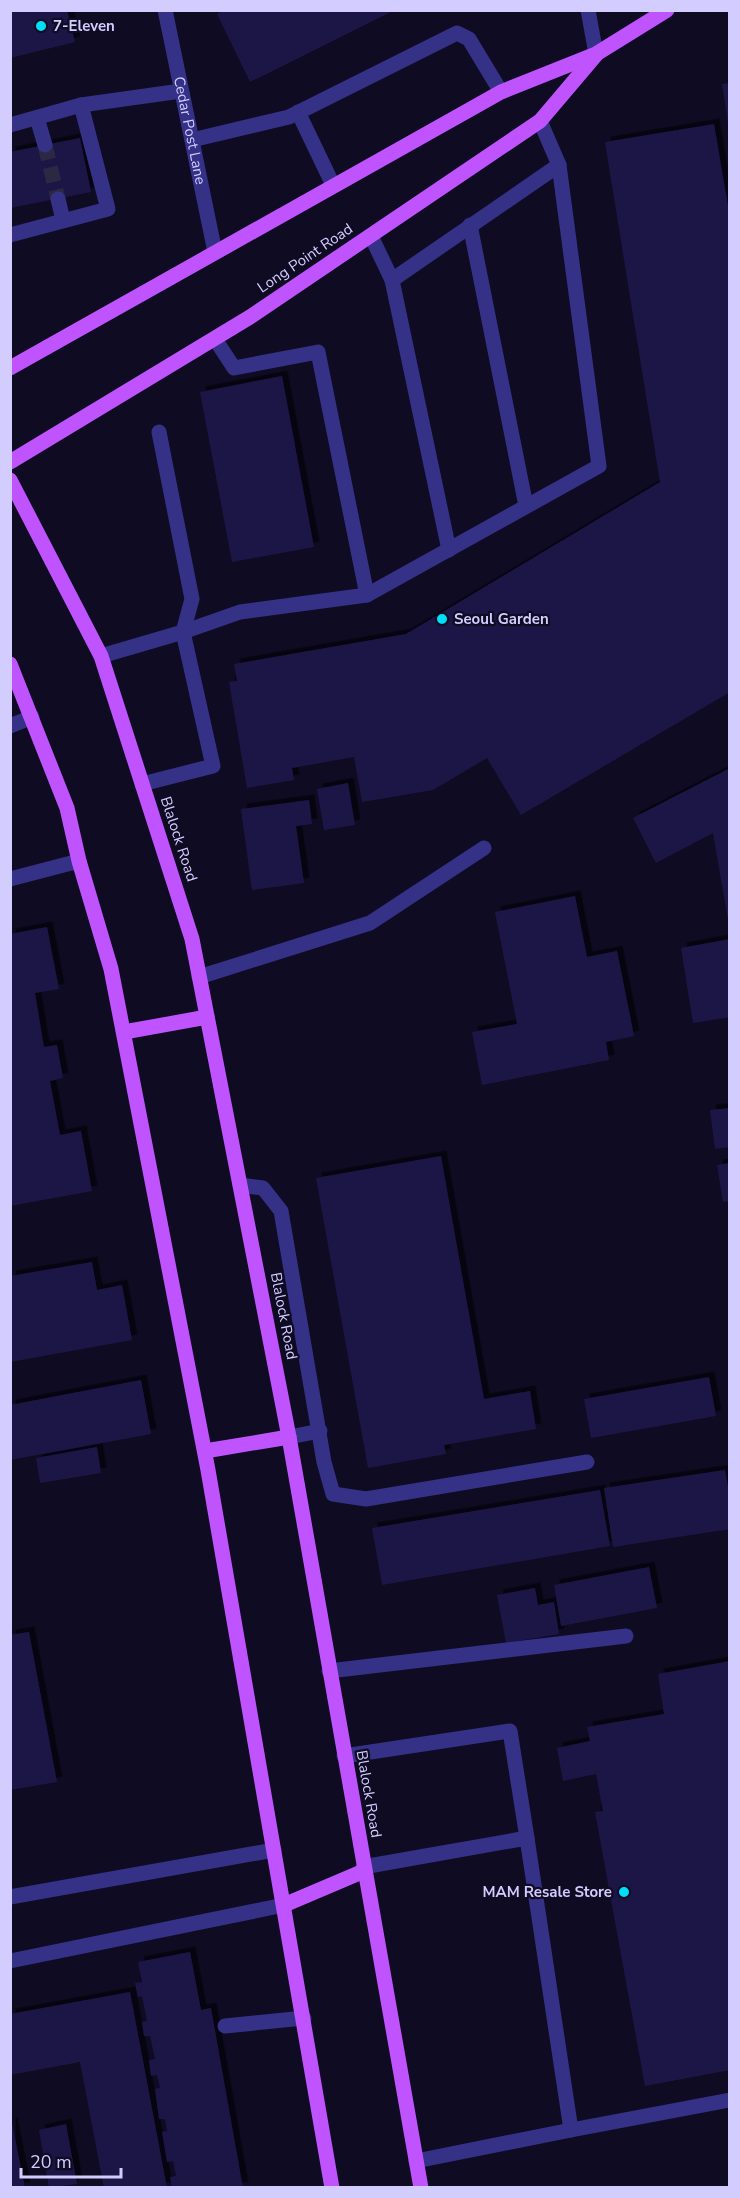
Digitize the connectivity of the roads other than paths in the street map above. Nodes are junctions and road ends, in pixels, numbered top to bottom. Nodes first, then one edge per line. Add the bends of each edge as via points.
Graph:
1 (165, 10) edge
2 (588, 10) edge
3 (667, 10) edge
4 (596, 54) junction
5 (181, 91) junction
6 (501, 92) junction
7 (81, 105) junction
8 (298, 112) junction
9 (37, 118) junction
10 (540, 121) junction
11 (10, 125) edge
12 (192, 140) junction
13 (45, 145) tunnel mouth
14 (559, 165) junction
15 (333, 185) junction
16 (57, 199) tunnel mouth
17 (63, 220) junction
18 (470, 225) junction
19 (11, 234) edge
20 (370, 236) junction
21 (215, 252) junction
22 (392, 280) junction
23 (215, 339) junction
24 (10, 368) edge
25 (159, 432) dead end
26 (10, 462) edge
27 (10, 480) edge
28 (526, 506) junction
29 (449, 550) junction
30 (367, 595) junction
31 (183, 632) junction
32 (101, 656) junction
33 (10, 664) edge
34 (32, 717) junction
35 (10, 726) edge
36 (142, 784) junction
37 (484, 848) dead end
38 (79, 861) junction
39 (10, 879) edge
40 (199, 977) junction
41 (207, 1017) junction
42 (124, 1032) junction
43 (240, 1185) junction
44 (320, 1431) junction
45 (289, 1437) junction
46 (205, 1451) junction
47 (587, 1462) dead end
48 (626, 1636) dead end
49 (329, 1671) junction
50 (344, 1756) junction
51 (527, 1838) junction
52 (274, 1850) junction
53 (364, 1869) junction
54 (10, 1898) edge
55 (284, 1905) junction
56 (10, 1961) edge
57 (304, 2018) junction
58 (225, 2026) dead end
59 (729, 2100) edge
60 (571, 2130) junction
61 (416, 2160) junction
62 (332, 2187) edge
63 (421, 2187) edge

1 - 5 street, Cedar Post Lane
2 - 4 street
3 - 4 main road, Long Point Road
4 - 6 main road, Long Point Road
4 - 10 main road, Long Point Road
5 - 7 street
5 - 12 street, Cedar Post Lane
6 - 8 street via 469,39 457,33
6 - 15 main road, Long Point Road
7 - 9 street
7 - 17 street via 108,209
8 - 12 street
8 - 15 street
9 - 11 street
9 - 13 street
10 - 14 street
10 - 20 main road, Long Point Road
12 - 21 street, Cedar Post Lane
14 - 18 street
14 - 28 street via 599,466
15 - 21 main road, Long Point Road
16 - 17 street
17 - 19 street
18 - 22 street
18 - 28 street
20 - 22 street
20 - 23 main road, Long Point Road
21 - 24 main road, Long Point Road
22 - 29 street
23 - 26 main road, Long Point Road
23 - 30 street via 234,368 318,352
25 - 31 street via 192,599
27 - 32 main road, Blalock Road
28 - 29 street
29 - 30 street
30 - 31 street via 240,612
31 - 32 street
31 - 36 street via 213,766
32 - 36 main road, Blalock Road
33 - 34 main road
34 - 35 street
34 - 38 main road via 68,808
36 - 40 main road, Blalock Road via 192,939
37 - 40 street via 370,923
38 - 39 street
38 - 42 main road via 111,969
40 - 41 main road, Blalock Road
41 - 42 main road
41 - 43 main road, Blalock Road
42 - 46 main road
43 - 44 street via 263,1188 281,1211
43 - 45 main road, Blalock Road
44 - 45 street
44 - 47 street via 333,1494 366,1499
45 - 46 main road
45 - 49 main road, Blalock Road
46 - 52 main road
48 - 49 street
49 - 50 main road, Blalock Road
50 - 51 street via 510,1731
50 - 53 main road, Blalock Road
51 - 53 street
51 - 60 street
52 - 54 street
52 - 55 main road
53 - 55 main road
53 - 61 main road, Blalock Road
55 - 56 street
55 - 57 main road
57 - 58 street
57 - 62 main road
59 - 60 street
60 - 61 street
61 - 63 main road, Blalock Road

